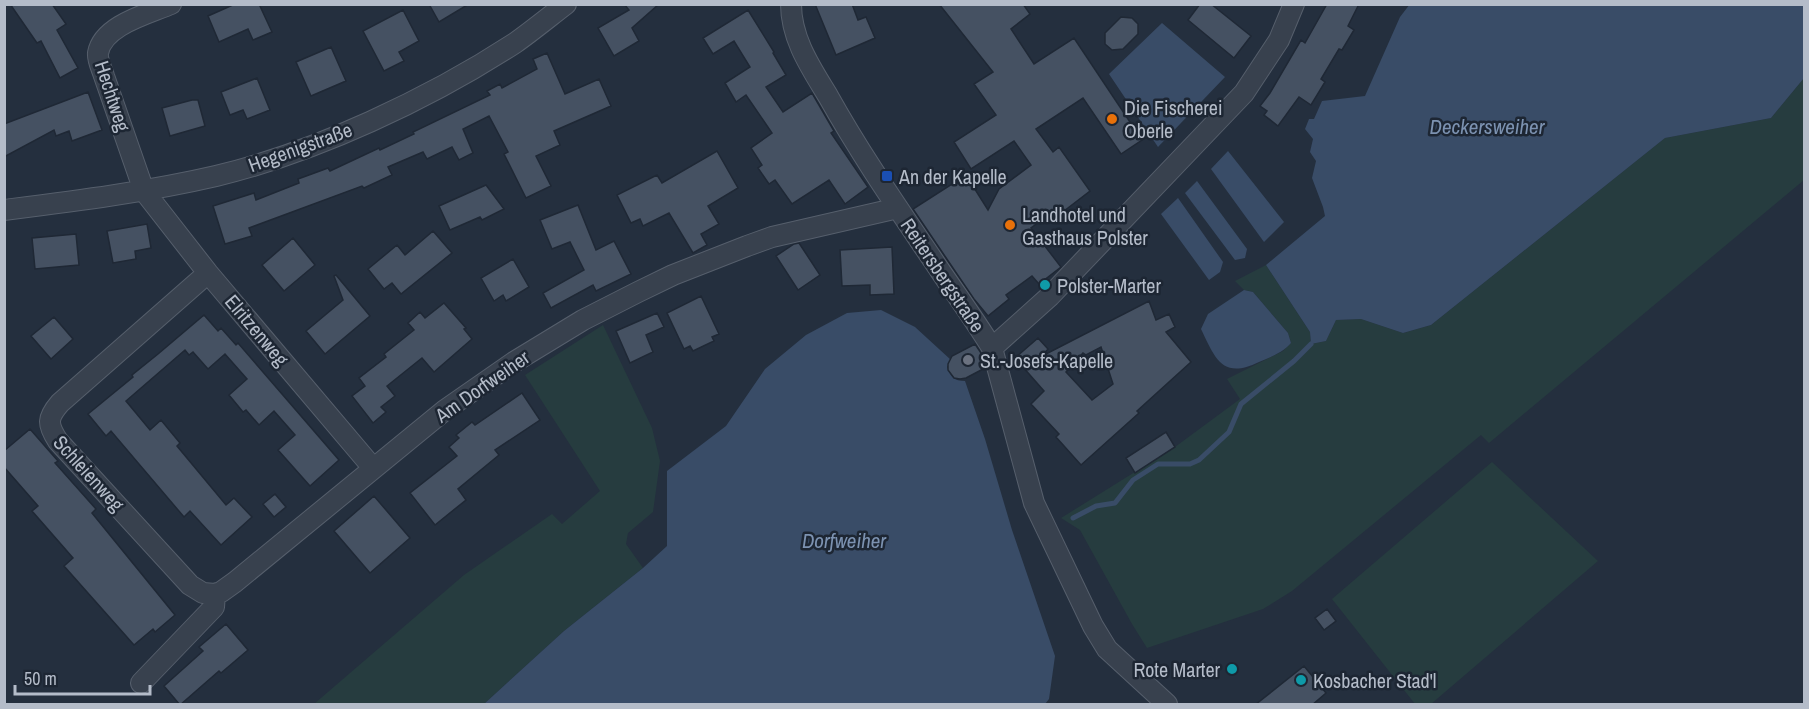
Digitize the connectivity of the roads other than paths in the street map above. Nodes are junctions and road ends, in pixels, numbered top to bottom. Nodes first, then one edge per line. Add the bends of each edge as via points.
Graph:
1 (171, 4) edge
2 (566, 4) edge
3 (791, 4) edge
4 (1294, 4) edge
5 (144, 190) junction
6 (898, 208) junction
7 (4, 210) edge
8 (208, 273) junction
9 (992, 348) junction
10 (373, 468) junction
11 (215, 594) junction
12 (141, 683) dead end
13 (1167, 705) edge

1 - 5 street, Hechtweg via 115,28 98,51
2 - 5 street, Hegenigstraße via 516,42 463,74 372,121 286,155 217,176
3 - 6 street, Reitersbergstraße via 796,38 805,56
4 - 9 street via 1279,40 1244,93 1050,296
5 - 7 street, Hegenigstraße
5 - 8 street, Elritzenweg
6 - 9 street, Reitersbergstraße
6 - 10 street, Am Dorfweiher via 772,237 638,292 583,320 488,379
8 - 10 street, Elritzenweg
8 - 11 street, Schleienweg via 60,403 49,420 58,441 190,585 203,593
9 - 13 street, Reitersbergstraße via 1034,502 1093,626 1107,649
10 - 11 street, Am Dorfweiher via 236,582
11 - 12 street via 214,607

